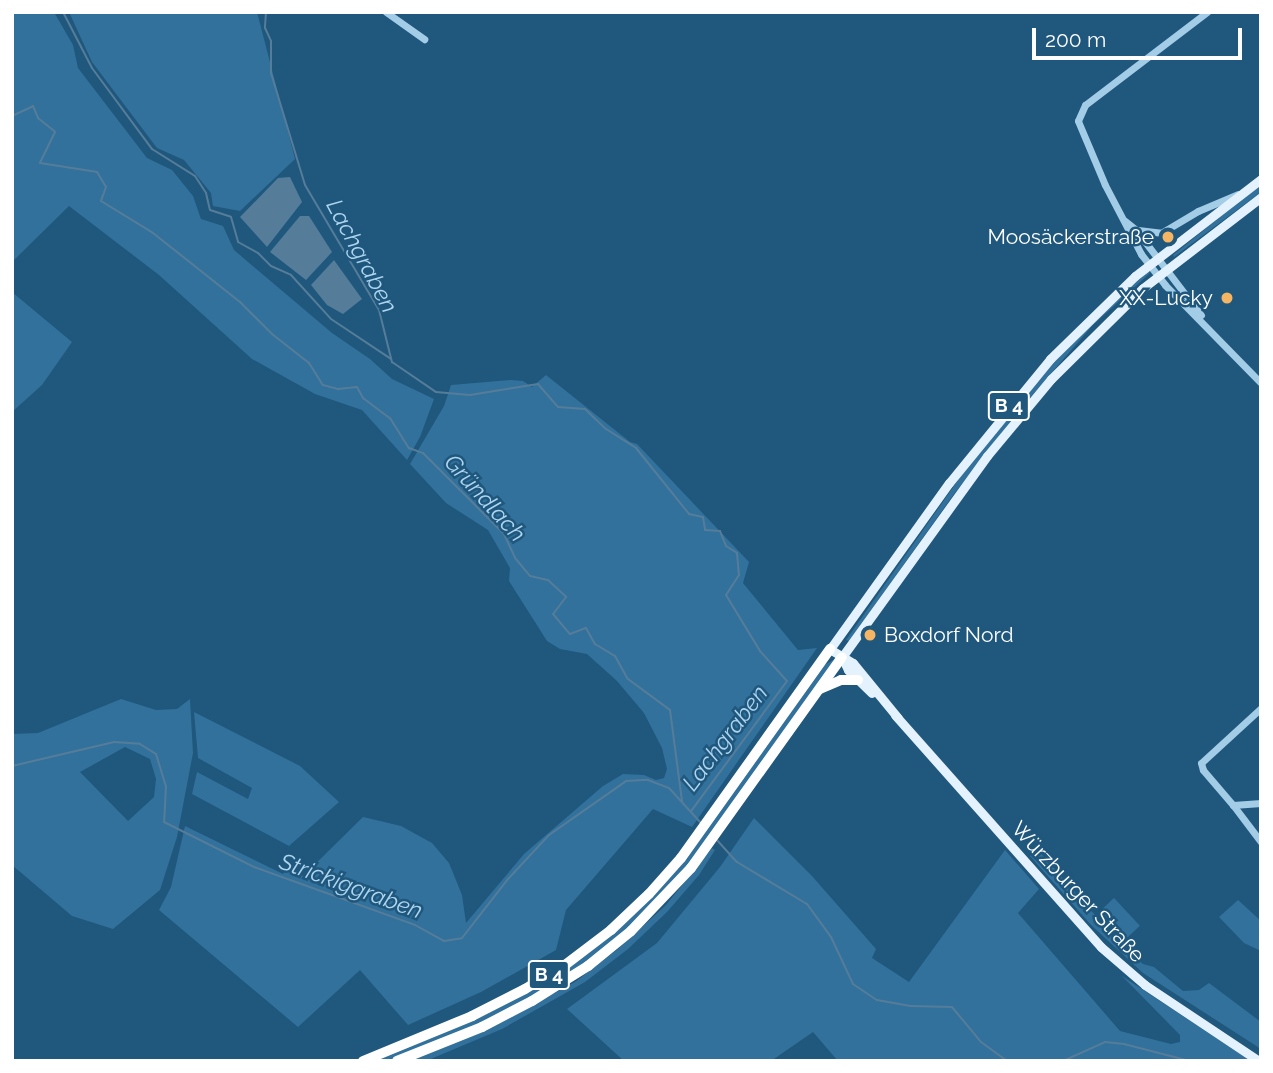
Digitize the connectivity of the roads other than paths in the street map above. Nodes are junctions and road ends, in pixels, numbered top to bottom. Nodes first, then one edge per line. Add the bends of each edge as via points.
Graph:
1 (386, 12) edge
2 (1207, 12) edge
3 (424, 39) dead end
4 (1261, 179) edge
5 (1242, 192) junction
6 (1261, 197) edge
7 (1122, 218) junction
8 (1136, 230) junction
9 (1157, 257) junction
10 (1149, 264) junction
11 (1166, 269) junction
12 (1158, 276) junction
13 (1214, 332) junction
14 (1261, 383) edge
15 (830, 649) junction
16 (842, 657) junction
17 (858, 680) junction
18 (819, 689) junction
19 (1261, 708) edge
20 (898, 718) junction
21 (1261, 803) edge
22 (1233, 804) junction
23 (1261, 842) edge
24 (363, 1061) edge
25 (397, 1061) edge
26 (1259, 1061) edge

1 - 3 street
2 - 7 street via 1079,113 1081,133
4 - 5 main road, B 4
5 - 8 street, B 4 via 1161,233
5 - 9 main road, B 4
6 - 11 main road, B 4
7 - 8 street
7 - 10 street
8 - 9 street
9 - 10 main road, B 4
9 - 11 street
10 - 12 street
10 - 15 main road, B 4 via 1063,344 1006,408
11 - 12 main road, B 4
11 - 13 street
12 - 13 street
12 - 16 main road, B 4 via 1092,336 1018,418
13 - 14 street
15 - 16 main road, Würzburger Straße
15 - 24 highway, B 4 via 698,835 640,903 565,965 472,1016
16 - 17 main road, Würzburger Straße
16 - 18 highway, B 4
16 - 20 main road, Würzburger Straße via 857,667
17 - 18 highway via 841,680
17 - 20 main road, Würzburger Straße
18 - 25 highway, B 4 via 709,845 656,907 583,970 499,1019
19 - 22 street via 1201,763
20 - 26 main road, Würzburger Straße via 1101,947 1145,985
21 - 22 street
22 - 23 street

